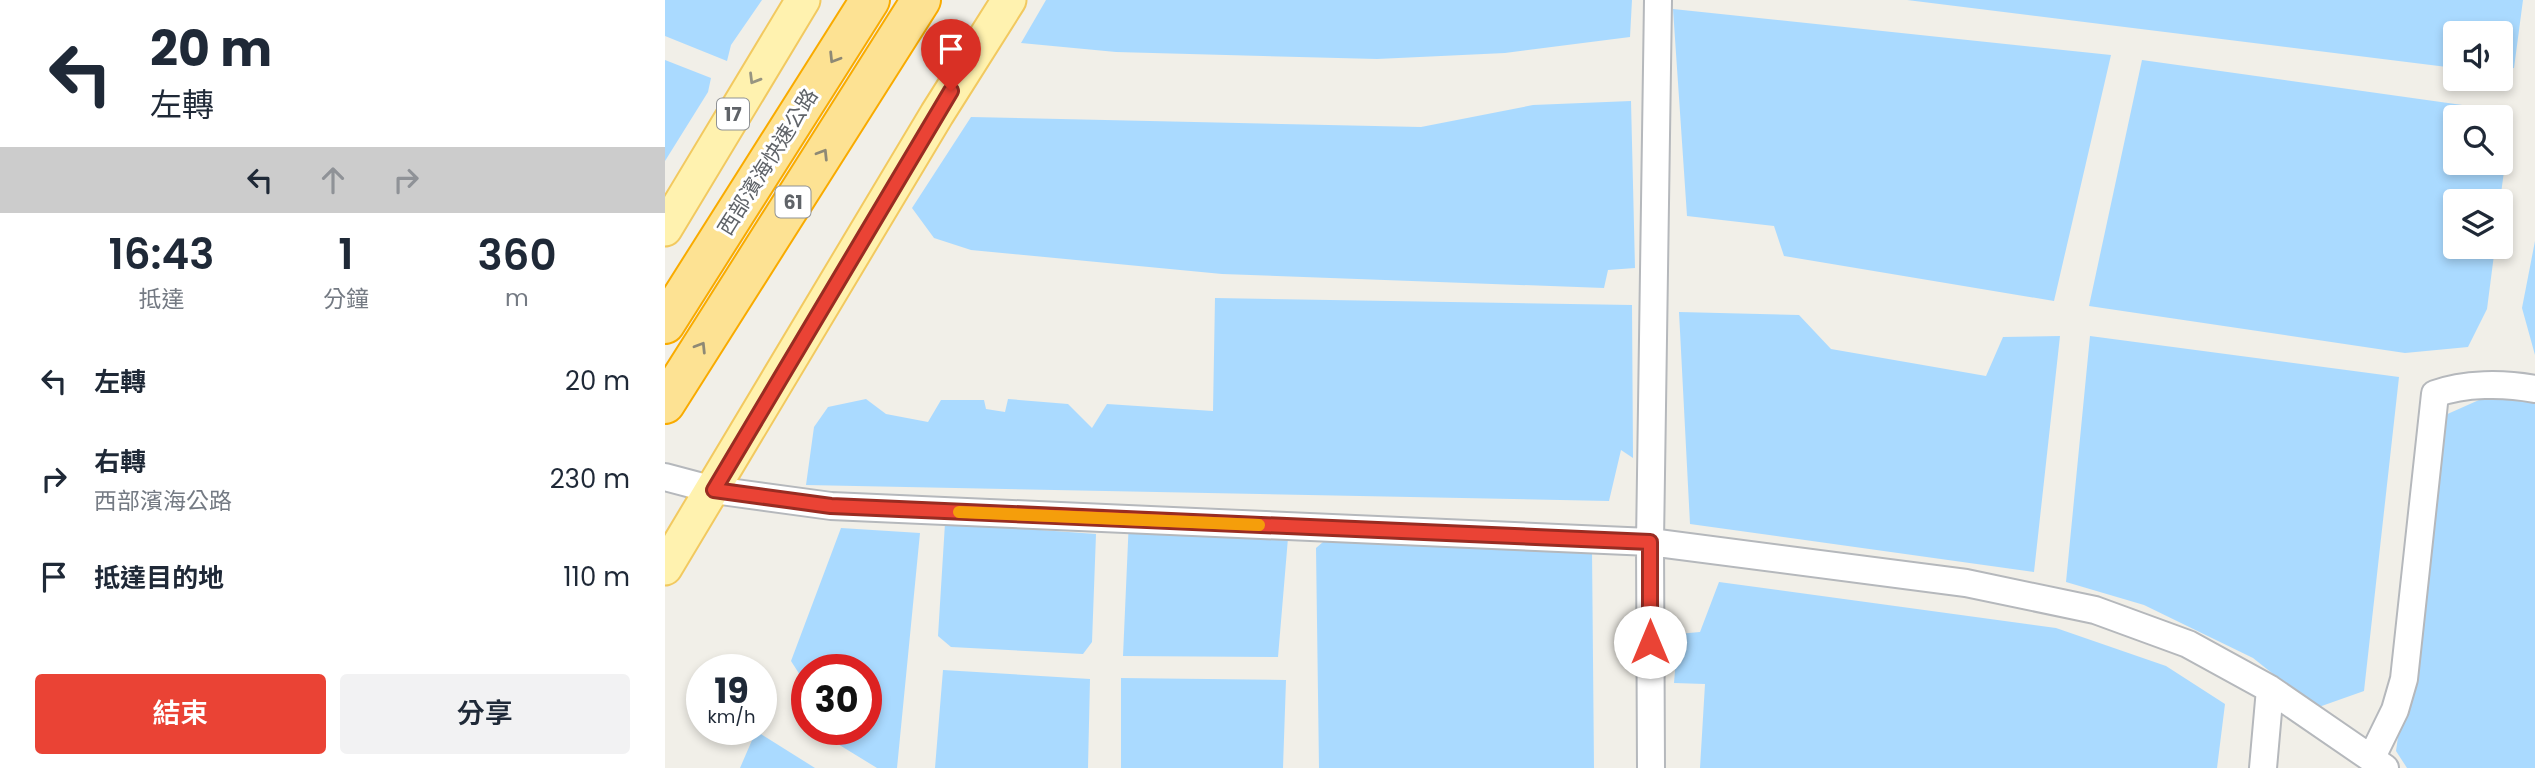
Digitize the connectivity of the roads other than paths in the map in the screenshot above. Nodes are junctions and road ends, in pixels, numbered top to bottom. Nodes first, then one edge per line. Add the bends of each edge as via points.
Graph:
1 (803, 0) edge
2 (870, 0) edge
3 (921, 0) edge
4 (1009, 0) edge
5 (1658, 0) edge
6 (665, 229) edge
7 (665, 324) edge
8 (2535, 389) edge
9 (665, 404) edge
10 (665, 477) edge
11 (714, 490) junction
12 (1650, 542) junction
13 (665, 568) edge
14 (2270, 689) junction
15 (2378, 763) edge
16 (1651, 768) edge
17 (2263, 768) edge

1 -> 6 main road, 17
2 -> 7 highway, 西部濱海快速公路 / 61
9 -> 3 highway, 西部濱海快速公路 / 61
4 - 11 main road
5 - 12 street
8 - 15 street via 2451,388 2435,394 2404,679
10 - 11 street
11 - 12 street via 831,506
11 - 13 main road
12 - 14 street via 1966,583 2095,610 2188,644
12 - 16 street
14 - 15 street
14 - 17 street

